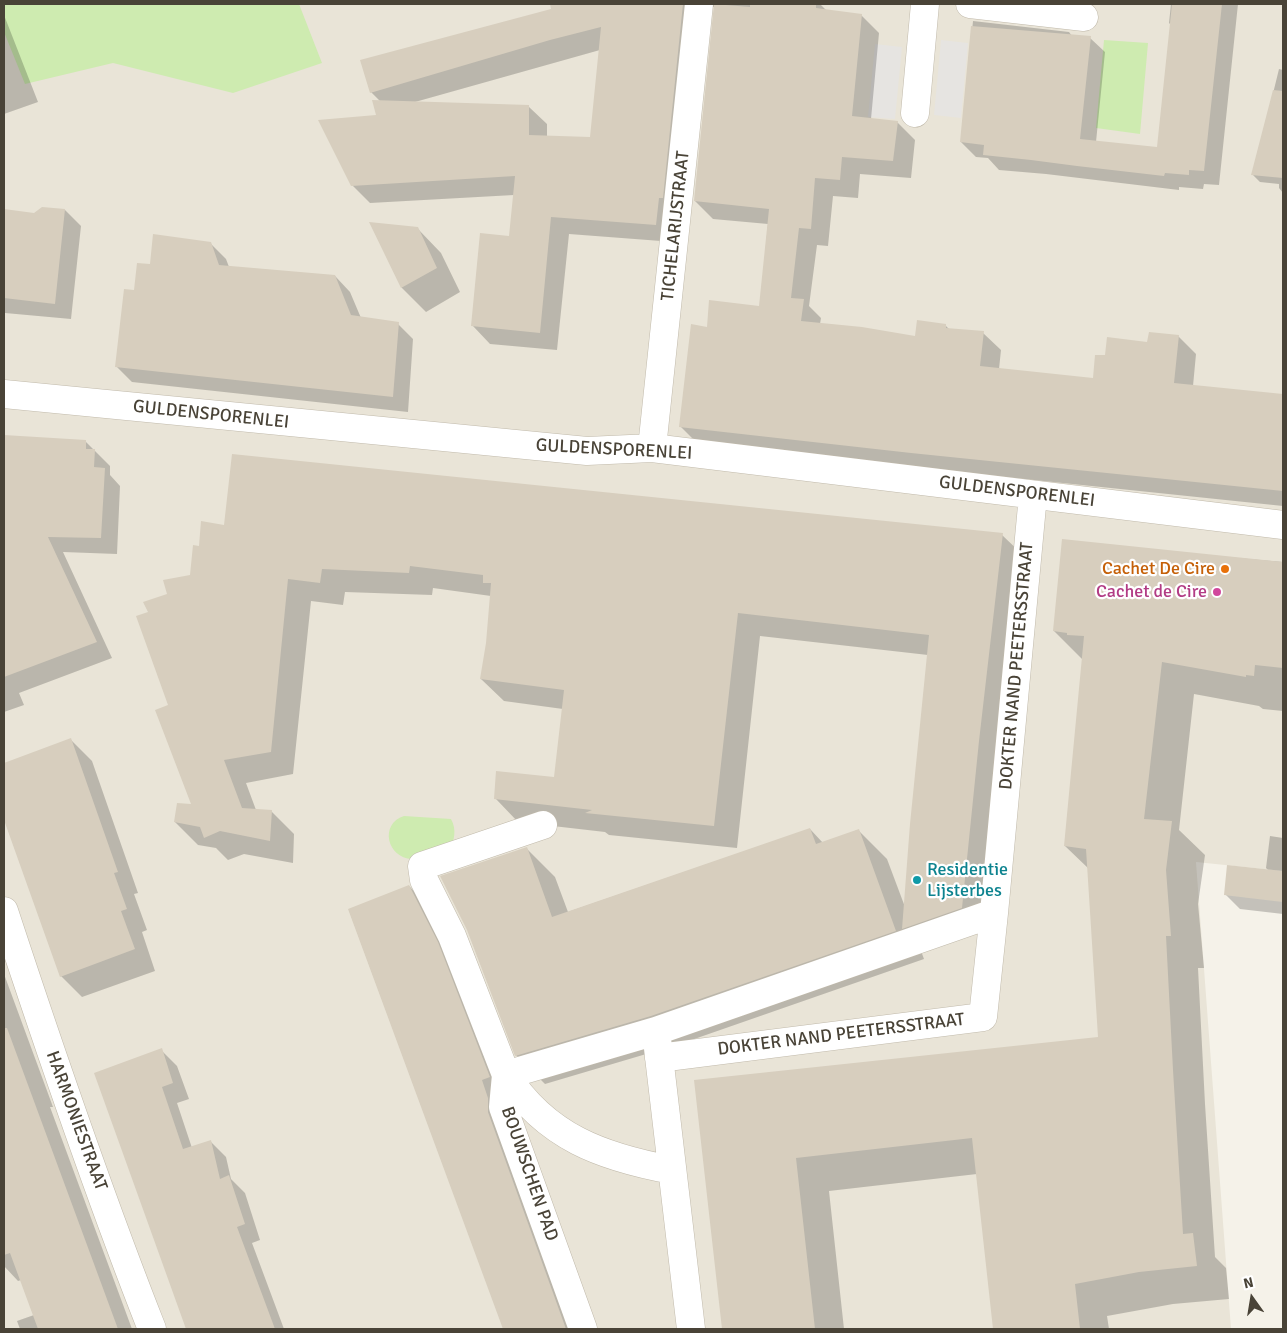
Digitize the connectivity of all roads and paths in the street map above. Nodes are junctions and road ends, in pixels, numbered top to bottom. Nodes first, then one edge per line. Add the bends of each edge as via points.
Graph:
1 (700, 4) edge
2 (926, 4) edge
3 (970, 4) edge
4 (1084, 17) dead end
5 (916, 113) dead end
6 (4, 394) edge
7 (652, 448) junction
8 (1033, 495) junction
9 (1283, 525) edge
10 (543, 825) dead end
11 (4, 911) edge
12 (994, 913) junction
13 (656, 1031) junction
14 (659, 1058) junction
15 (506, 1075) junction
16 (672, 1170) junction
17 (152, 1329) edge
18 (583, 1329) edge
19 (691, 1329) edge

1 - 7 street, TICHELARIJSTRAAT
2 - 5 street
3 - 4 street
6 - 7 street, GULDENSPORENLEI via 587,451
7 - 8 street, GULDENSPORENLEI
8 - 9 street, GULDENSPORENLEI
8 - 12 street, DOKTER NAND PEETERSSTRAAT
10 - 15 street, BOUWSCHEN PAD via 422,866 424,880 452,936
11 - 17 street, HARMONIESTRAAT
12 - 13 street
12 - 14 street, DOKTER NAND PEETERSSTRAAT via 983,1017
13 - 14 street
13 - 15 street
14 - 16 street
15 - 16 street via 514,1088 547,1121 569,1137 619,1158
15 - 18 street, BOUWSCHEN PAD via 503,1107
16 - 19 street

